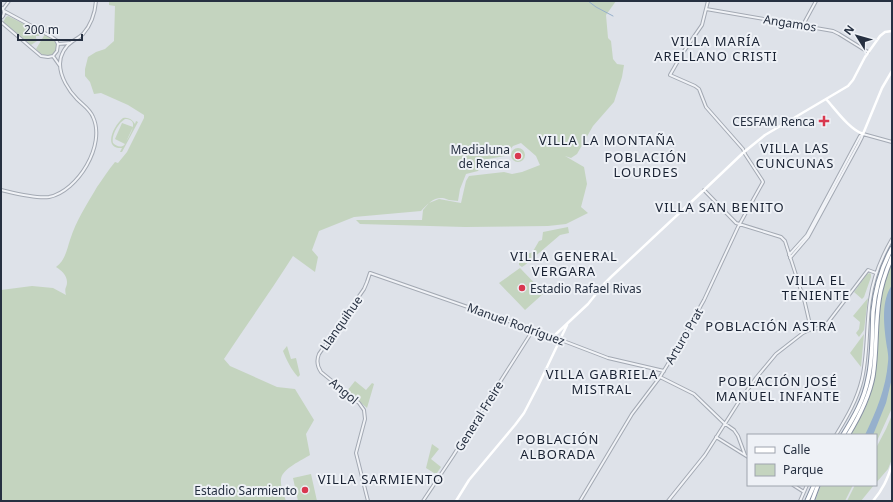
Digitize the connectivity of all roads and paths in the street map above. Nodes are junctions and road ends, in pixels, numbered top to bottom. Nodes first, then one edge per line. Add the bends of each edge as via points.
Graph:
1 (9, 1) edge
2 (96, 1) edge
3 (708, 1) edge
4 (816, 1) edge
5 (1, 7) edge
6 (706, 9) junction
7 (4, 10) junction
8 (1, 18) edge
9 (1, 22) edge
10 (802, 25) junction
11 (892, 31) edge
12 (70, 43) junction
13 (58, 44) junction
14 (868, 52) junction
15 (53, 56) junction
16 (60, 67) junction
17 (892, 71) edge
18 (826, 99) junction
19 (862, 134) junction
20 (892, 142) edge
21 (744, 152) junction
22 (1, 190) edge
23 (704, 190) junction
24 (740, 224) junction
25 (892, 240) edge
26 (892, 248) edge
27 (790, 257) junction
28 (892, 257) edge
29 (370, 273) joint
30 (876, 273) junction
31 (570, 322) junction
32 (810, 326) junction
33 (811, 329) junction
34 (533, 330) junction
35 (805, 332) junction
36 (554, 337) junction
37 (561, 340) junction
38 (664, 371) junction
39 (321, 372) joint
40 (660, 377) junction
41 (724, 423) junction
42 (837, 434) edge
43 (844, 434) edge
44 (849, 434) edge
45 (716, 437) junction
46 (747, 456) edge
47 (892, 465) edge
48 (795, 486) edge
49 (807, 486) edge
50 (814, 486) edge
51 (818, 486) edge
52 (804, 492) junction
53 (368, 501) edge
54 (423, 501) edge
55 (456, 501) edge
56 (580, 501) edge
57 (668, 501) edge
58 (800, 501) edge
59 (807, 501) edge
60 (812, 501) edge
61 (873, 501) edge

1 - 7 street
2 - 12 street via 89,26 81,36
3 - 6 street
4 - 10 street
5 - 7 street
6 - 10 street, Angamos
6 - 21 street via 702,25 670,75 697,87 706,107
7 - 8 street
7 - 13 street via 52,37
9 - 15 street via 41,56
10 - 14 street, Angamos via 835,31
11 - 14 main road via 881,35
12 - 13 street
12 - 16 street via 62,54
13 - 15 street
14 - 18 main road via 850,84
15 - 16 street
16 - 22 street via 67,86 95,121 96,137 90,160 74,182 54,196 39,197
17 - 19 main road
18 - 19 main road
18 - 21 main road via 764,135
19 - 20 street
19 - 27 street via 808,237
21 - 23 main road
21 - 24 street, Arturo Prat via 762,182
23 - 24 street via 736,223
23 - 31 main road via 617,271
24 - 27 street via 783,239
24 - 38 street, Arturo Prat via 704,300
25 - 30 street
26 - 43 highway via 882,270 876,294 867,385 858,409
27 - 32 street
28 - 44 highway via 880,294 870,388 863,408
29 - 34 street, Manuel Rodríguez
29 - 39 street, Llanquihue via 365,287 317,358
30 - 33 street via 868,270 827,324
30 - 42 street via 870,298 862,381 853,406
31 - 36 main road
31 - 37 main road
32 - 33 street
32 - 35 street
33 - 35 street
34 - 36 street, Manuel Rodríguez
34 - 54 street, General Freire
35 - 41 street via 776,354
36 - 37 main road, Manuel Rodríguez
37 - 38 street, Manuel Rodríguez via 608,358
37 - 55 main road via 524,413 469,480
38 - 40 street, Arturo Prat
39 - 53 street, Angol via 364,410 365,419 357,456
40 - 41 street via 694,394
40 - 56 street, Arturo Prat via 632,414
41 - 45 street
41 - 46 street via 736,432
45 - 46 street
45 - 57 street via 703,458
47 - 61 main road via 886,483
48 - 52 street
49 - 52 street
50 - 59 highway
51 - 60 highway
52 - 58 street

